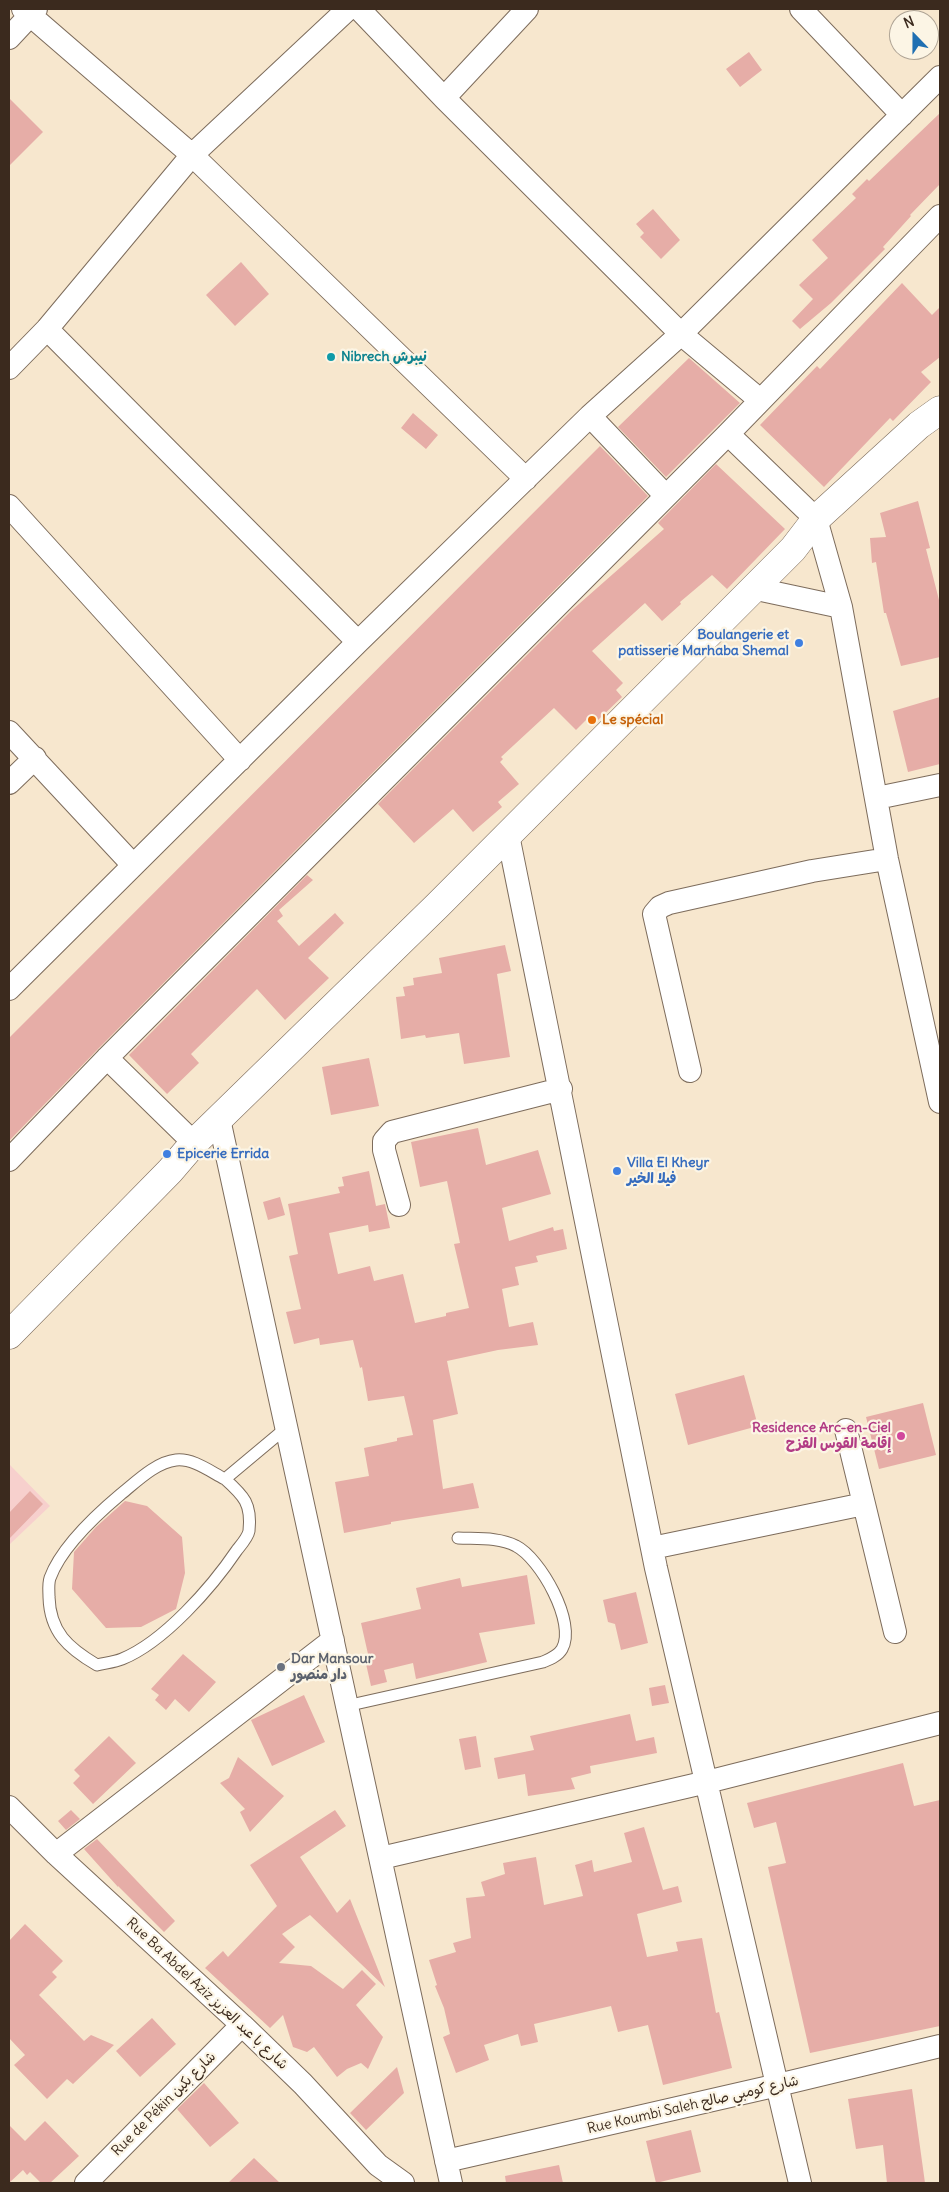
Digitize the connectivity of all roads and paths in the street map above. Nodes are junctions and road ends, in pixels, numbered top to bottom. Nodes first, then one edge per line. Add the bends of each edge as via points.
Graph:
1 (348, 9) edge
2 (358, 9) edge
3 (526, 9) edge
4 (801, 9) edge
5 (29, 11) edge
6 (9, 38) edge
7 (940, 77) edge
8 (444, 98) junction
9 (902, 115) junction
10 (192, 155) junction
11 (940, 216) edge
12 (47, 329) junction
13 (681, 334) junction
14 (9, 368) edge
15 (760, 400) junction
16 (940, 410) edge
17 (590, 416) junction
18 (728, 434) junction
19 (526, 478) junction
20 (665, 495) junction
21 (9, 506) edge
22 (816, 519) junction
23 (752, 588) junction
24 (841, 607) junction
25 (358, 642) junction
26 (9, 732) edge
27 (35, 758) junction
28 (240, 760) junction
29 (9, 783) edge
30 (940, 785) edge
31 (877, 798) junction
32 (508, 835) junction
33 (887, 859) junction
34 (133, 865) junction
35 (9, 990) edge
36 (107, 1058) junction
37 (690, 1071) dead end
38 (561, 1089) junction
39 (940, 1102) edge
40 (220, 1119) junction
41 (194, 1144) junction
42 (9, 1160) edge
43 (399, 1205) dead end
44 (9, 1335) edge
45 (286, 1428) junction
46 (846, 1430) dead end
47 (225, 1479) junction
48 (864, 1504) junction
49 (458, 1538) dead end
50 (652, 1548) junction
51 (895, 1632) dead end
52 (333, 1640) junction
53 (346, 1706) junction
54 (940, 1723) edge
55 (707, 1782) junction
56 (9, 1807) edge
57 (56, 1854) junction
58 (381, 1858) junction
59 (242, 2025) junction
60 (940, 2046) edge
61 (778, 2085) junction
62 (446, 2161) junction
63 (86, 2183) edge
64 (403, 2183) edge
65 (451, 2183) edge
66 (800, 2183) edge

1 - 10 street
2 - 8 street
3 - 8 street
4 - 9 street
5 - 6 street
5 - 10 street
7 - 9 street
8 - 13 street
9 - 13 street
10 - 12 street
10 - 19 street
11 - 15 street
12 - 14 street
12 - 25 street
13 - 15 street
13 - 17 street
15 - 18 street
16 - 22 street
17 - 19 street
17 - 20 street
18 - 20 street
18 - 22 street
19 - 25 street
20 - 36 street
21 - 28 street
22 - 23 street via 793,549
22 - 24 street
23 - 24 street
23 - 32 street
24 - 31 street
25 - 28 street
26 - 27 street
27 - 29 street
27 - 34 street
28 - 34 street
30 - 31 street
31 - 33 street
32 - 38 street
32 - 40 street
33 - 37 street via 802,873 660,907 654,914
33 - 39 street
34 - 35 street
36 - 41 street
36 - 42 street
38 - 43 street via 392,1132 384,1141 384,1150
38 - 50 street
40 - 41 street
40 - 45 street
41 - 44 street
45 - 47 lane
45 - 52 street
46 - 48 street
47 - 47 lane via 202,1466 177,1460 164,1463 103,1509 63,1554 49,1580 49,1608 56,1630 76,1653 96,1665 122,1659 154,1640 192,1606 226,1567 249,1533 249,1513 243,1495
48 - 50 street
48 - 51 street
49 - 53 lane via 516,1546 540,1567 564,1624 562,1650 543,1662
50 - 55 street
52 - 53 street
52 - 57 street
53 - 58 street
54 - 55 street
55 - 58 street
55 - 61 street
56 - 57 street, Rue Ba Abdel Aziz شارع با عبد العزيز
57 - 59 street, Rue Ba Abdel Aziz شارع با عبد العزيز
58 - 62 street
59 - 63 street, Rue de Pékin شارع بكين
59 - 64 street, Rue Ba Abdel Aziz شارع با عبد العزيز via 303,2084 378,2165
60 - 61 street, Rue Koumbi Saleh شارع كومبي صالح
61 - 62 street, Rue Koumbi Saleh شارع كومبي صالح
61 - 66 street
62 - 65 street

